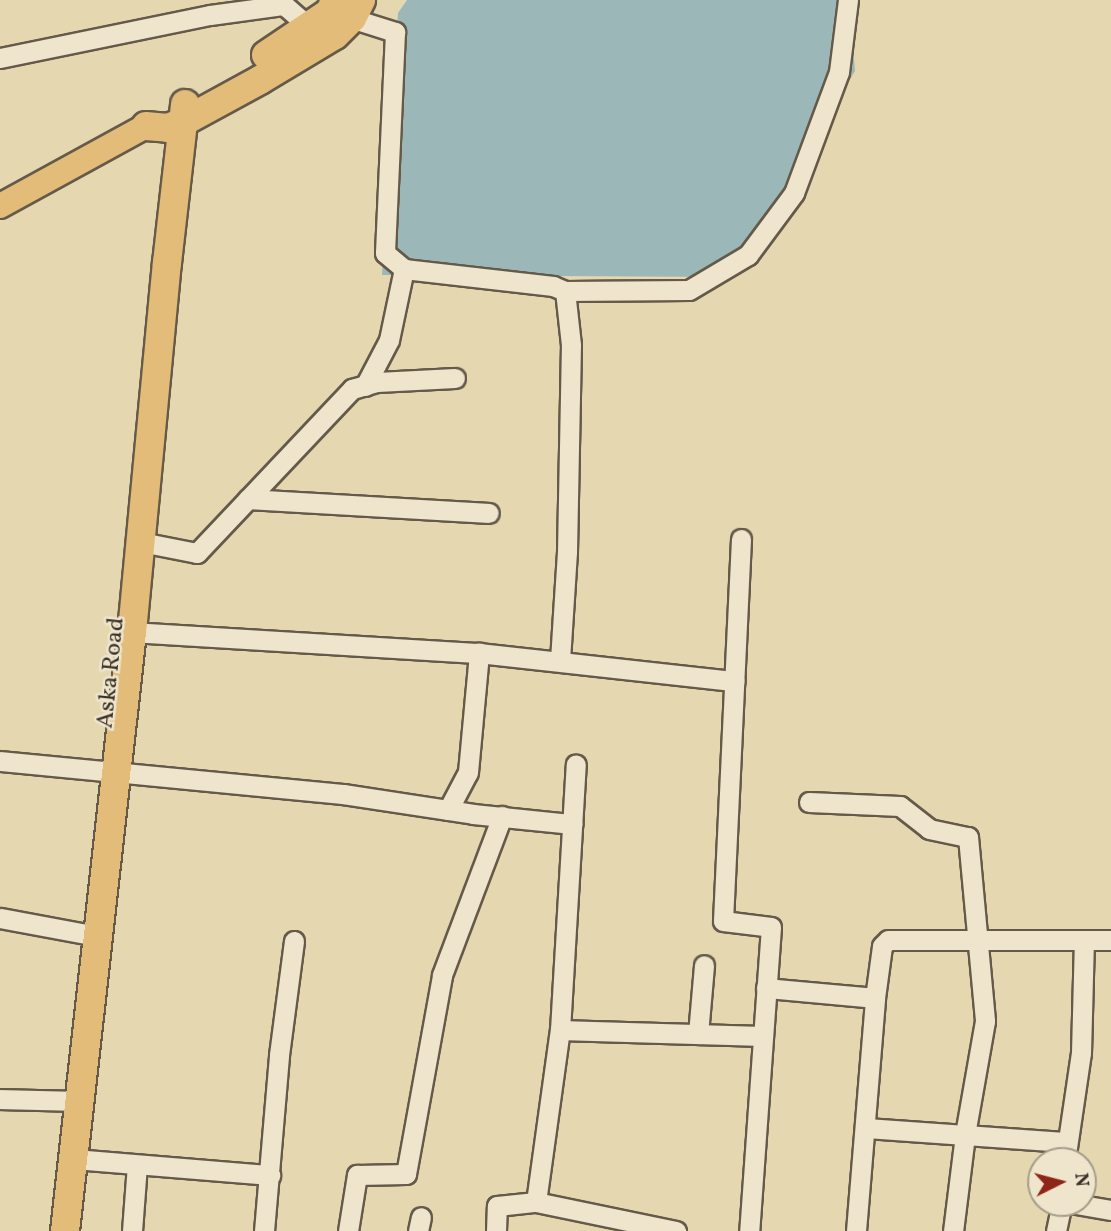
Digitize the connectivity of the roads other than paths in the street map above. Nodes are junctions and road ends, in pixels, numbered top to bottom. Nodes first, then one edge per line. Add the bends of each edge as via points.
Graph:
1 (848, 0) edge
2 (323, 14) edge
3 (0, 58) edge
4 (170, 119) junction
5 (0, 206) edge
6 (404, 269) junction
7 (565, 290) junction
8 (455, 378) dead end
9 (365, 386) junction
10 (248, 499) junction
11 (489, 513) dead end
12 (741, 539) dead end
13 (141, 541) junction
14 (132, 632) junction
15 (479, 653) junction
16 (560, 660) junction
17 (734, 681) junction
18 (0, 761) edge
19 (576, 765) dead end
20 (109, 773) junction
21 (809, 803) dead end
22 (449, 810) junction
23 (502, 816) junction
24 (572, 824) junction
25 (0, 918) edge
26 (86, 934) junction
27 (977, 940) junction
28 (1084, 940) junction
29 (1111, 940) edge
30 (294, 942) dead end
31 (704, 965) dead end
32 (766, 988) junction
33 (875, 998) junction
34 (560, 1030) junction
35 (698, 1034) junction
36 (762, 1036) junction
37 (0, 1099) edge
38 (74, 1101) junction
39 (865, 1128) junction
40 (965, 1135) junction
41 (1040, 1147) edge
42 (1066, 1147) edge
43 (74, 1159) junction
44 (137, 1165) junction
45 (270, 1175) junction
46 (536, 1202) junction
47 (53, 1231) edge
48 (65, 1231) edge
49 (132, 1231) edge
50 (264, 1231) edge
51 (348, 1231) edge
52 (496, 1231) edge
53 (676, 1231) edge
54 (749, 1231) edge
55 (856, 1231) edge
56 (953, 1231) edge

1 - 7 street via 839,72 794,193 748,255 689,290
2 - 3 street via 284,5 209,15
2 - 4 highway
2 - 4 highway via 335,34
2 - 6 street via 395,32 384,253
4 - 5 main road
4 - 13 highway
4 - 20 highway, Aska Road
6 - 7 street
6 - 9 street via 389,340
7 - 16 street via 570,373
8 - 9 street
9 - 10 street via 352,389
10 - 11 street
10 - 13 street via 197,553
12 - 17 street
13 - 14 highway
14 - 15 street
14 - 20 highway
15 - 16 street
15 - 22 street via 468,772
16 - 17 street
17 - 32 street via 723,921 771,926
18 - 20 street
19 - 24 street
20 - 22 street via 343,794
20 - 26 highway, Aska Road
20 - 38 highway
21 - 27 street via 900,806 929,829 968,836
22 - 23 street
23 - 24 street
23 - 51 street via 442,975 406,1174 357,1175
24 - 34 street
25 - 26 street
26 - 38 highway, Aska Road
27 - 28 street
27 - 33 street via 888,940 882,946
27 - 40 street via 985,1021
28 - 29 street
28 - 42 street via 1081,1053
30 - 45 street
31 - 35 street
32 - 33 street
32 - 36 street
33 - 39 street
34 - 35 street
34 - 46 street
35 - 36 street
36 - 54 street
37 - 38 street
38 - 43 highway
38 - 47 highway, Aska Road
39 - 40 street
39 - 55 street
40 - 41 street
40 - 56 street
43 - 44 street
43 - 48 highway
44 - 45 street
44 - 49 street
45 - 50 street
46 - 52 street via 498,1206
46 - 53 street

